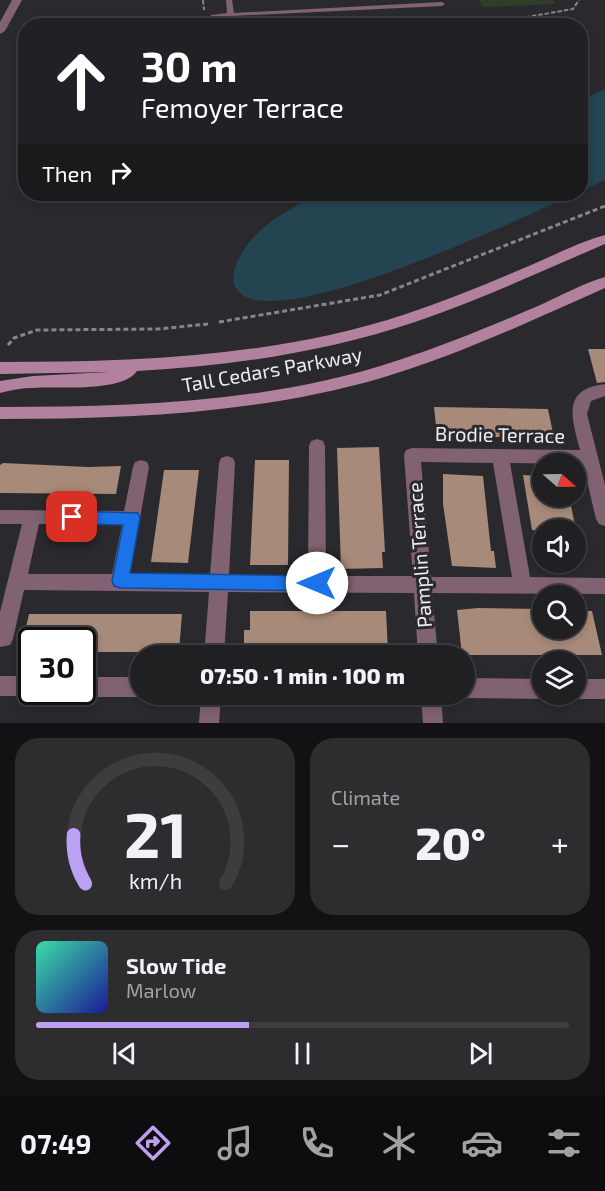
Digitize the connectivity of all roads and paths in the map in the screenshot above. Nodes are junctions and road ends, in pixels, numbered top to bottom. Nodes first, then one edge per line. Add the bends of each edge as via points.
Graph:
1 (17, 0) edge
2 (229, 0) edge
3 (442, 4) dead end
4 (231, 15) junction
5 (213, 16) dead end
6 (0, 31) edge
7 (605, 206) edge
8 (605, 239) edge
9 (605, 282) edge
10 (219, 322) dead end
11 (208, 324) dead end
12 (8, 345) dead end
13 (135, 367) junction
14 (0, 368) edge
15 (0, 387) edge
16 (605, 390) edge
17 (0, 413) edge
18 (317, 446) dead end
19 (412, 455) joint
20 (500, 455) junction
21 (588, 457) junction
22 (227, 463) dead end
23 (141, 467) dead end
24 (0, 517) edge
25 (32, 517) junction
26 (132, 518) junction
27 (605, 519) edge
28 (120, 581) junction
29 (17, 582) junction
30 (219, 583) junction
31 (317, 583) junction
32 (423, 585) junction
33 (522, 585) junction
34 (605, 586) edge
35 (3, 639) dead end
36 (215, 645) edge
37 (427, 645) edge
38 (0, 686) edge
39 (18, 687) edge
40 (96, 687) edge
41 (130, 687) edge
42 (475, 688) edge
43 (532, 688) edge
44 (586, 689) edge
45 (605, 689) edge
46 (210, 705) edge
47 (432, 705) edge
48 (209, 723) edge
49 (434, 723) edge

1 - 6 street
2 - 4 lane
3 - 4 lane
4 - 5 lane
7 - 10 path via 380,295
8 - 13 main road, Tall Cedars Parkway via 383,326 239,357
9 - 17 main road, Tall Cedars Parkway via 539,313 427,356 317,387 156,410
11 - 12 path via 158,329 37,330 14,338
13 - 14 main road, Tall Cedars Parkway
13 - 15 main road via 110,379 32,380
16 - 21 street via 584,397 579,408
18 - 31 street
19 - 20 street, Brodie Terrace
19 - 32 street, Pamplin Terrace
20 - 21 street, Brodie Terrace
20 - 33 street
21 - 27 street
22 - 30 street
23 - 26 street
24 - 25 street
25 - 26 street
25 - 29 street
26 - 28 street
28 - 29 street
28 - 30 street
29 - 35 street
30 - 31 street
30 - 36 street
31 - 32 street
32 - 33 street
32 - 37 street, Pamplin Terrace
33 - 34 street
38 - 39 street
40 - 41 street
42 - 43 street
44 - 45 street
46 - 48 street
47 - 49 street

